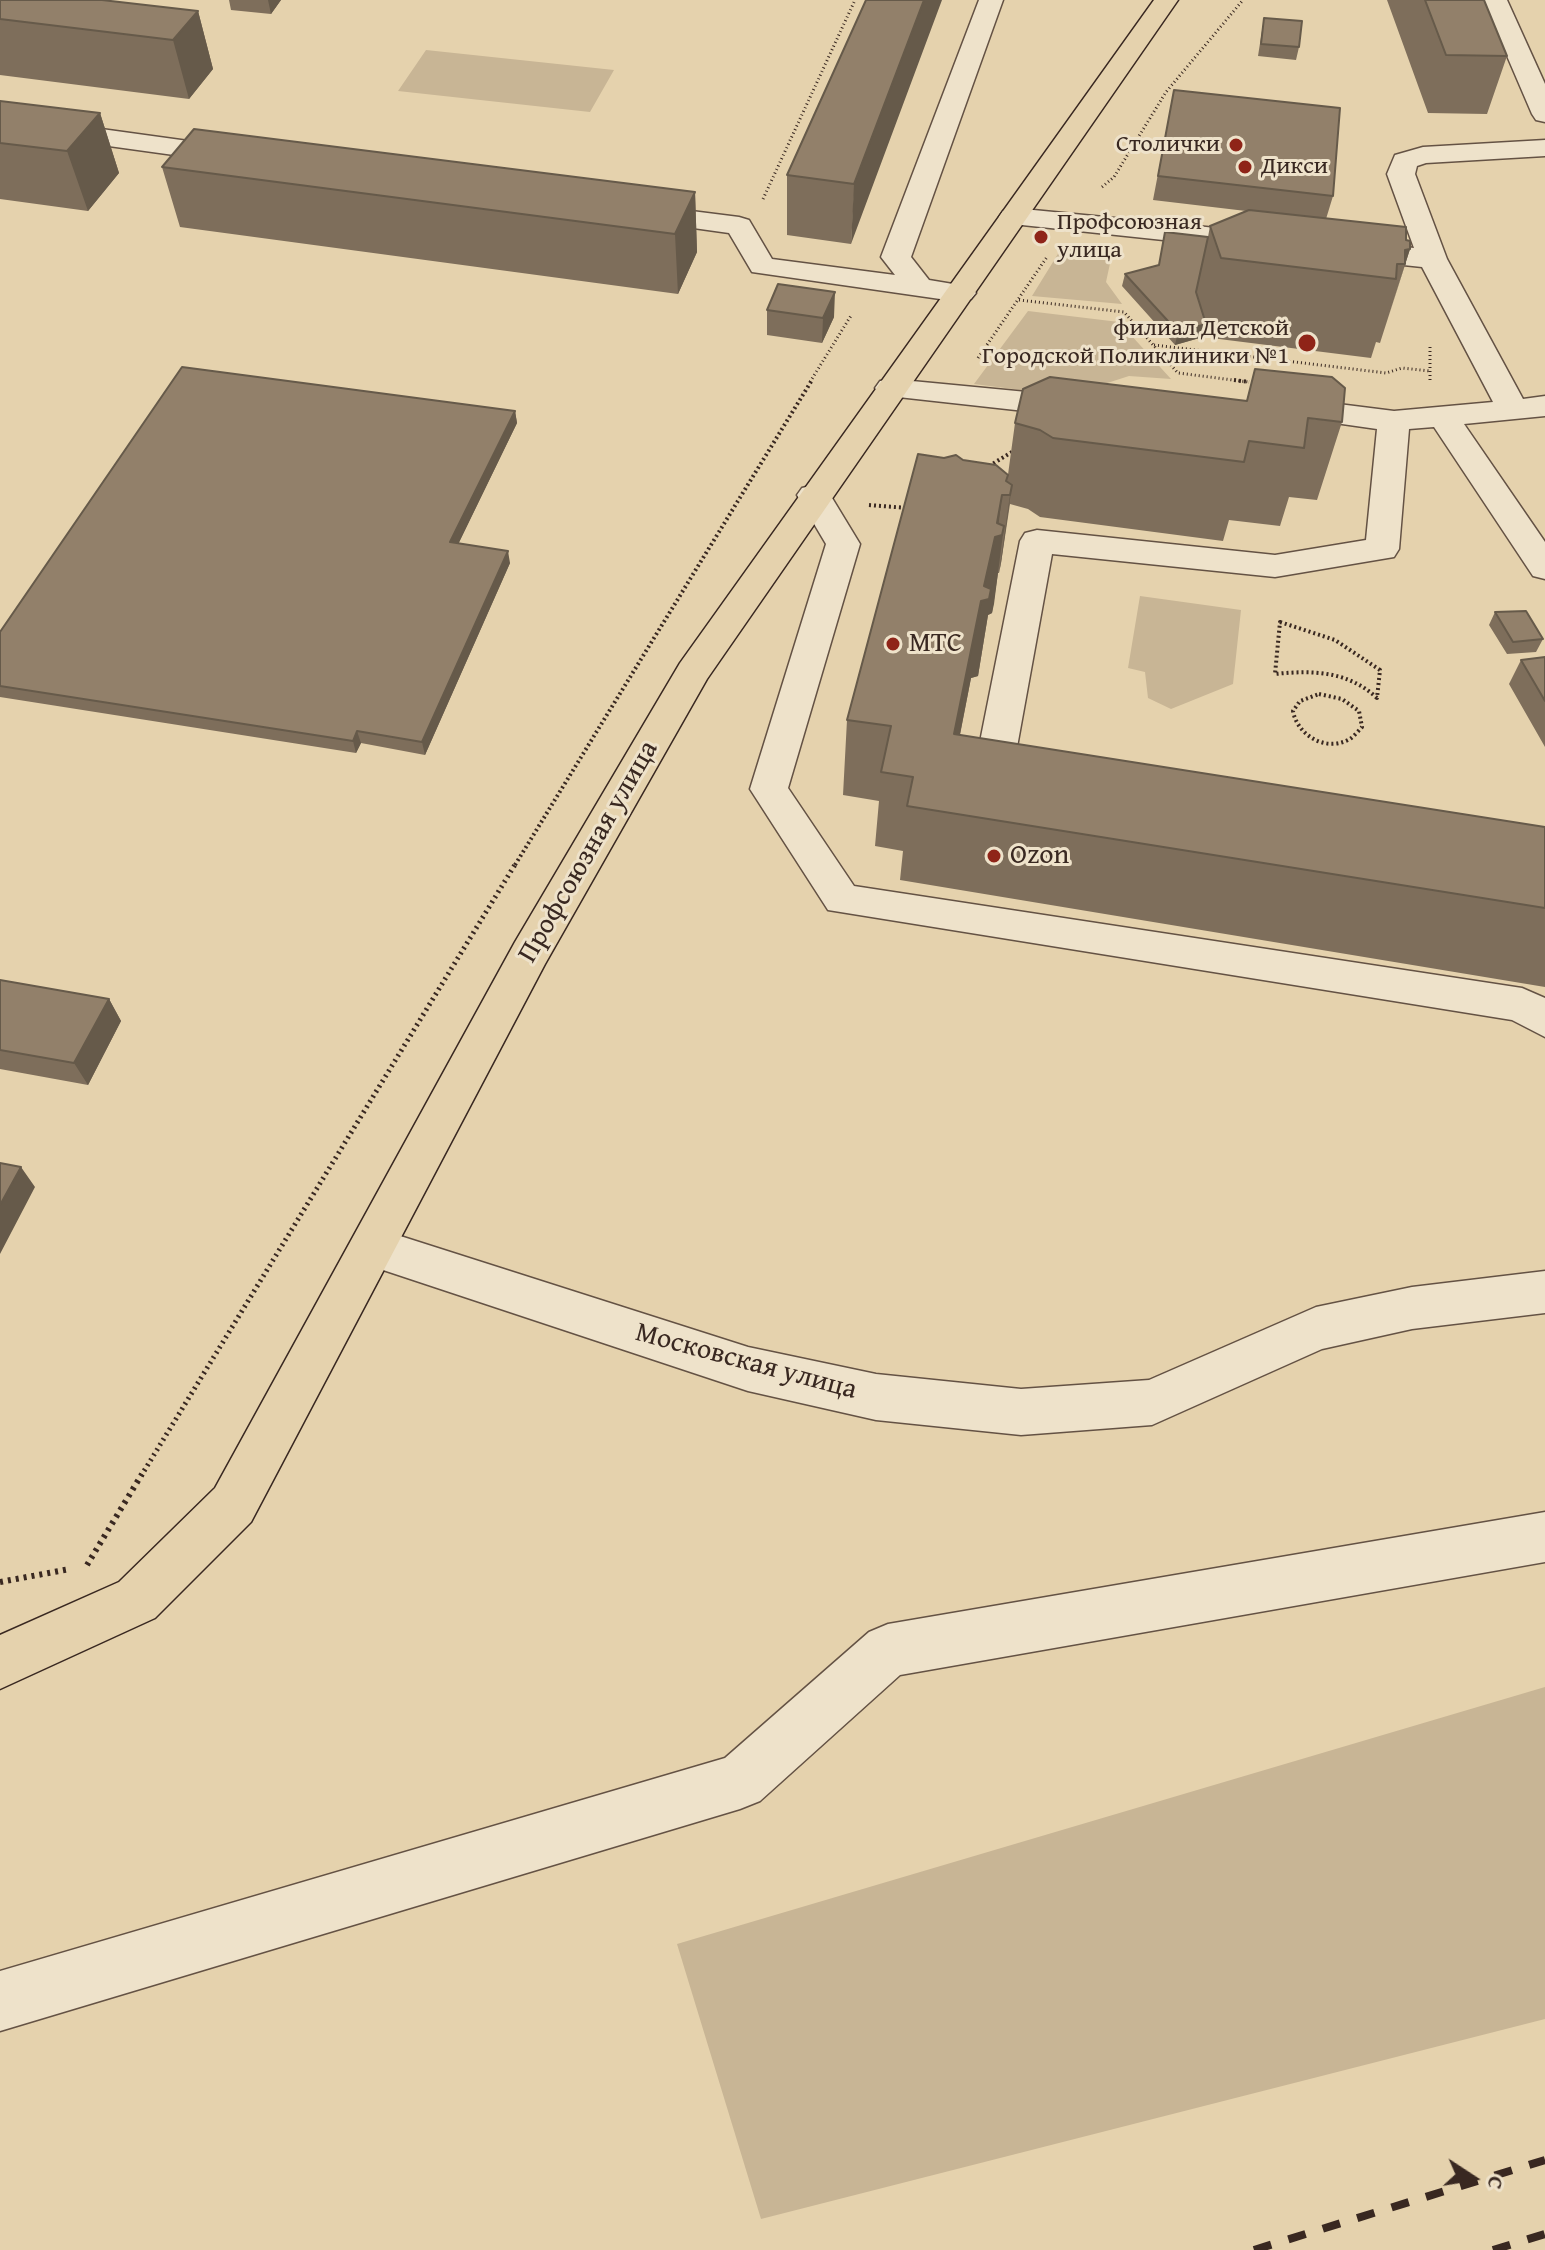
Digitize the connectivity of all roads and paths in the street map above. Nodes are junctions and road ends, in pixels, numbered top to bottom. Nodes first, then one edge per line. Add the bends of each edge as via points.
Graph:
1 (855, 0) edge
2 (991, 0) edge
3 (1166, 0) edge
4 (1495, 0) edge
5 (1545, 114) edge
6 (0, 123) edge
7 (1545, 148) edge
8 (267, 160) edge
9 (612, 208) edge
10 (1013, 217) junction
11 (739, 226) junction
12 (1290, 244) edge
13 (1322, 247) edge
14 (1432, 259) junction
15 (872, 281) junction
16 (919, 287) junction
17 (961, 293) junction
18 (1019, 300) dead end
19 (1429, 340) dead end
20 (1153, 345) junction
21 (1430, 371) junction
22 (1430, 384) dead end
23 (891, 388) junction
24 (1249, 392) joint
25 (1113, 405) edge
26 (1545, 406) edge
27 (1513, 409) junction
28 (1444, 417) junction
29 (1394, 421) junction
30 (1015, 439) dead end
31 (1012, 452) junction
32 (988, 466) edge
33 (1010, 466) dead end
34 (814, 495) junction
35 (862, 504) dead end
36 (916, 509) edge
37 (1545, 568) edge
38 (1275, 674) joint
39 (1341, 743) joint
40 (1051, 792) edge
41 (1545, 1020) edge
42 (372, 1247) junction
43 (1545, 1292) edge
44 (1545, 1537) edge
45 (86, 1566) dead end
46 (72, 1568) dead end
47 (0, 1582) edge
48 (0, 1662) edge
49 (0, 2001) edge

1 - 11 path via 752,222
2 - 16 street via 896,257
3 - 10 main road, Профсоюзная улица
4 - 5 street
6 - 8 street
7 - 14 street via 1423,155 1405,161 1401,174
9 - 11 street
10 - 12 street
10 - 17 main road, Профсоюзная улица
11 - 15 street via 762,266
13 - 14 street
14 - 27 street
15 - 16 street
15 - 45 path
16 - 17 street
17 - 23 main road, Профсоюзная улица
18 - 20 path via 1124,312
19 - 21 path
20 - 21 path via 1386,373 1402,368
20 - 24 path via 1178,373
21 - 22 path
23 - 25 street via 1068,407
23 - 34 main road, Профсоюзная улица
24 - 29 street
26 - 27 street
27 - 28 street
28 - 29 street
28 - 37 street
29 - 40 street via 1382,549 1275,566 1037,541 993,772 1005,785
30 - 31 path
31 - 32 path
31 - 33 path
34 - 41 street via 843,544 769,789 842,899 1522,1005
34 - 42 main road, Профсоюзная улица via 693,672 530,953
35 - 36 path
38 - 38 path via 1327,673 1360,683 1377,698 1380,670 1335,640 1280,622
39 - 39 path via 1362,727 1359,711 1351,704 1319,694 1293,706 1293,722 1307,736
42 - 43 street, Московская улица via 748,1369 876,1397 1021,1412 1152,1402 1316,1329 1412,1308
42 - 48 main road, Профсоюзная улица via 233,1505 137,1600
44 - 49 street via 888,1651 740,1781
46 - 47 path

